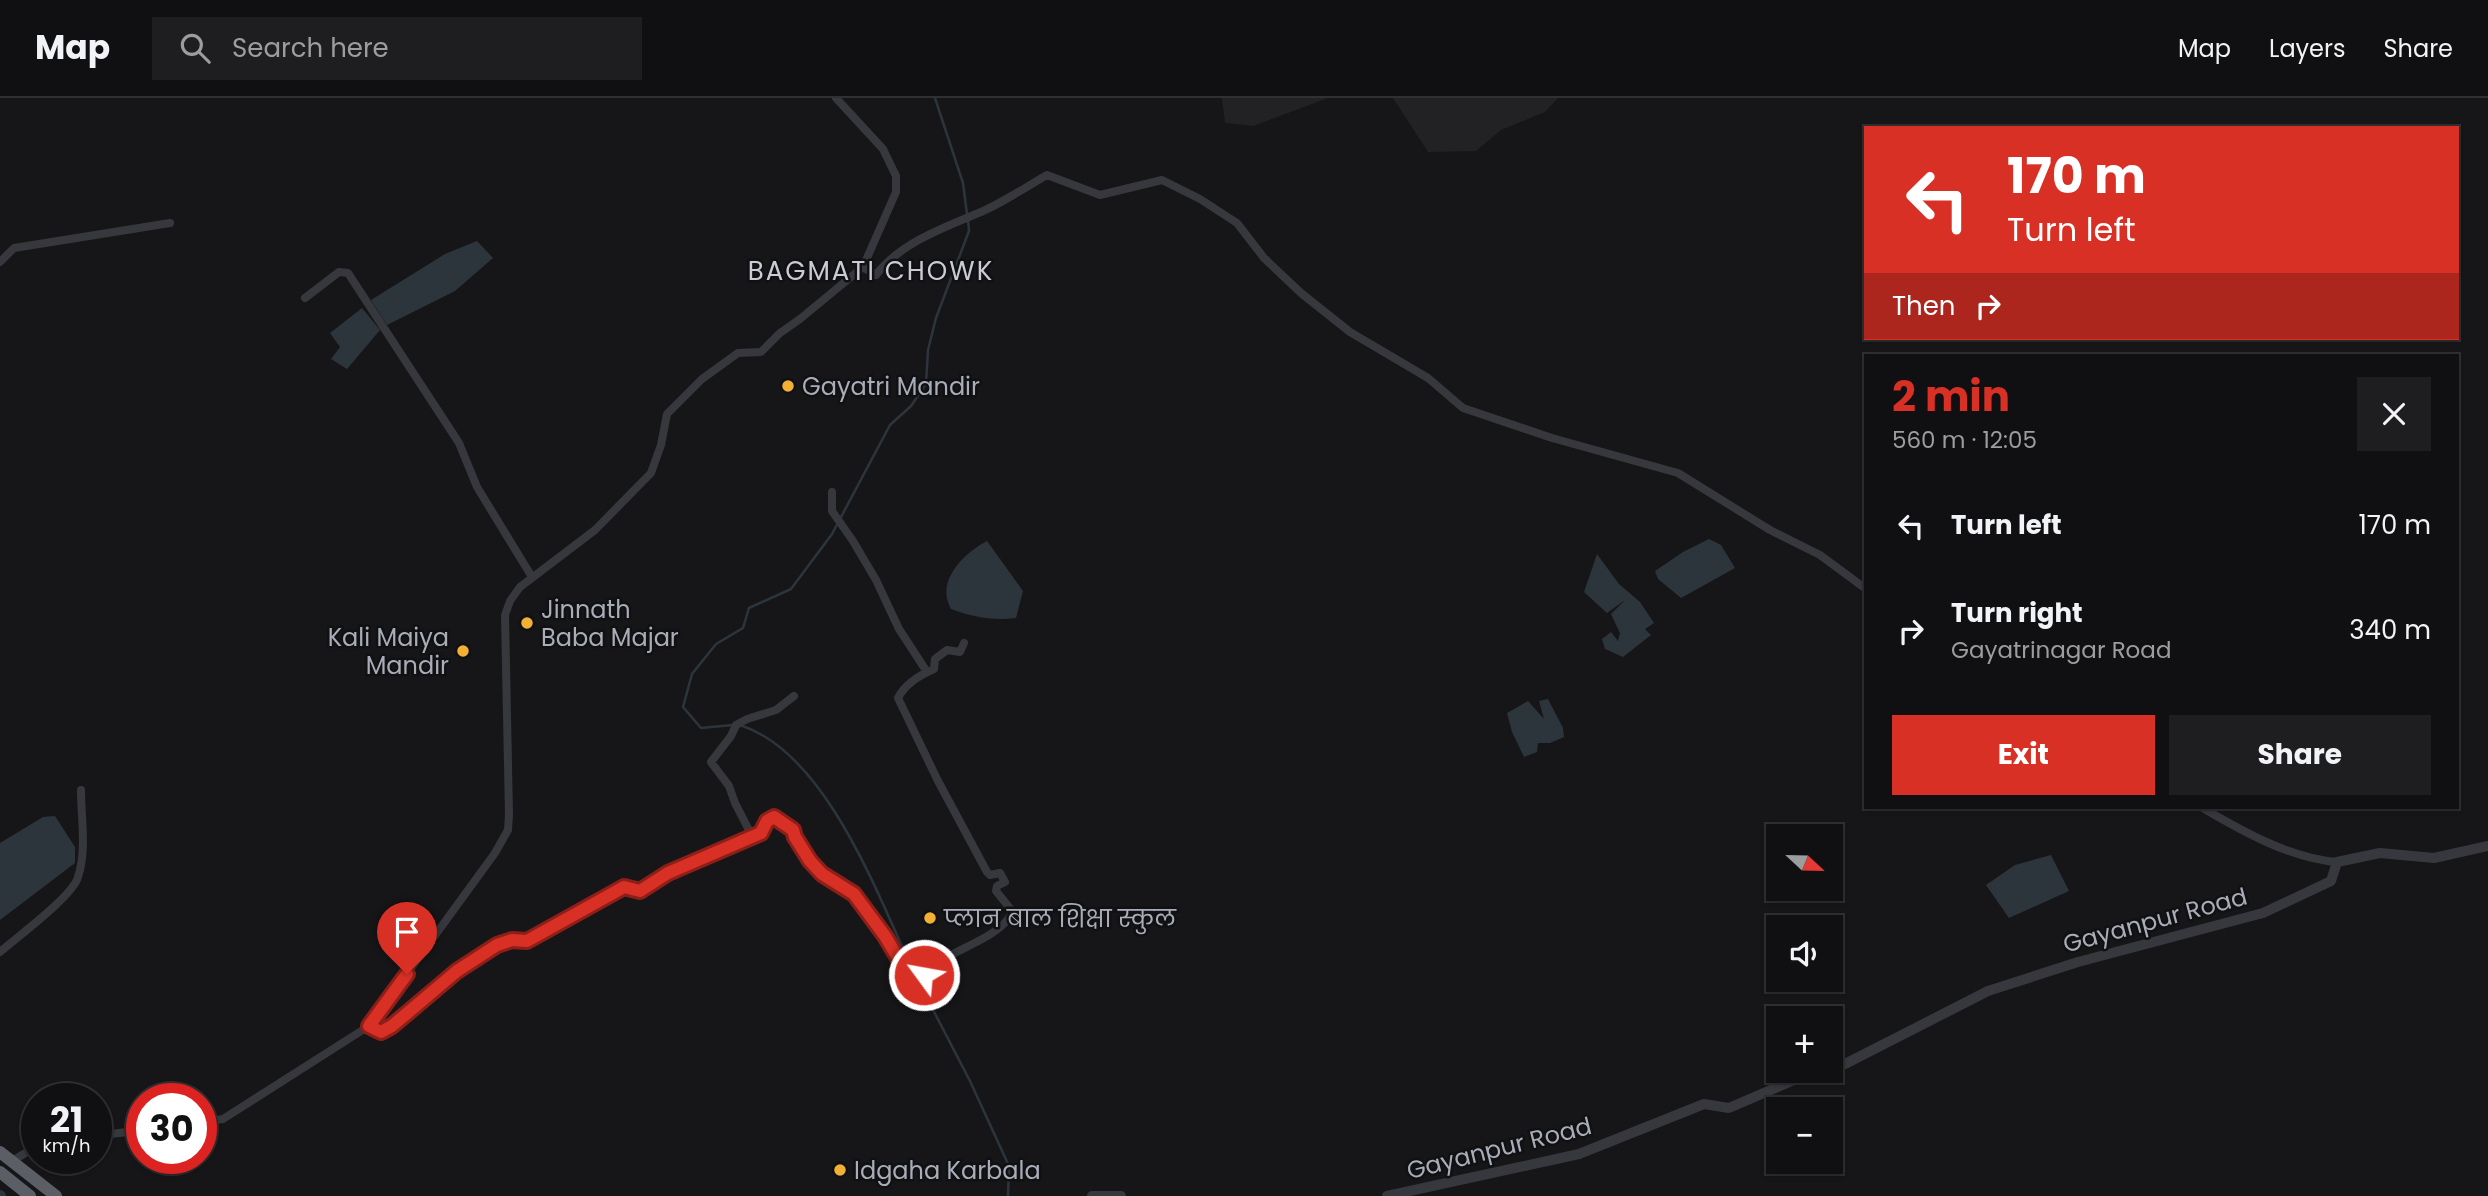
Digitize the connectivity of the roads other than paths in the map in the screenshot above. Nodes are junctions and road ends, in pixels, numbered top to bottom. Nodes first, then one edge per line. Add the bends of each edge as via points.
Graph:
1 (836, 98) edge
2 (170, 223) dead end
3 (0, 262) edge
4 (863, 267) junction
5 (305, 298) dead end
6 (832, 492) dead end
7 (532, 577) junction
8 (1864, 588) edge
9 (964, 643) dead end
10 (927, 672) junction
11 (794, 696) dead end
12 (81, 790) dead end
13 (2205, 809) edge
14 (752, 836) junction
15 (2488, 846) edge
16 (2337, 862) junction
17 (0, 952) edge
18 (369, 1026) junction
19 (1843, 1065) edge
20 (1787, 1083) edge
21 (217, 1120) edge
22 (0, 1152) edge
23 (21, 1156) edge
24 (12, 1161) junction
25 (0, 1172) edge
26 (30, 1196) edge
27 (56, 1196) edge
28 (1092, 1196) edge
29 (1121, 1196) edge
30 (1387, 1196) edge

1 - 4 street via 883,149 896,176 896,192
2 - 3 street via 13,248
4 - 7 street via 761,352 738,353 702,379 667,414 651,473 595,530
4 - 8 street via 876,275 885,262 930,234 1048,175 1100,195 1162,180 1237,222 1301,293 1350,332 1428,377 1463,408 1678,473 1820,555
5 - 7 street via 339,272 348,273 459,443 477,487
6 - 10 street via 832,511
7 - 18 street via 510,601 505,615 508,830
9 - 10 street via 960,652 947,650 935,659 934,668
10 - 14 street via 898,698 987,872 1000,873 1005,882 996,891 1013,912 1002,926 916,977 907,973 854,894 810,861 793,830 774,817 761,833
11 - 14 street via 776,710 736,725 711,762 729,786
12 - 17 street via 83,846 78,879
13 - 16 street via 2261,839
14 - 18 street via 668,873 640,891 624,887 527,941 497,945 457,971 392,1026 381,1032
15 - 16 street via 2434,858 2380,853
16 - 19 street, Gayanpur Road via 2331,881 2263,913 1988,991
18 - 21 street
20 - 30 street, Gayanpur Road via 1728,1108 1704,1104 1578,1154
22 - 24 highway
23 - 24 street
24 - 27 highway
25 - 26 highway
28 - 29 street

